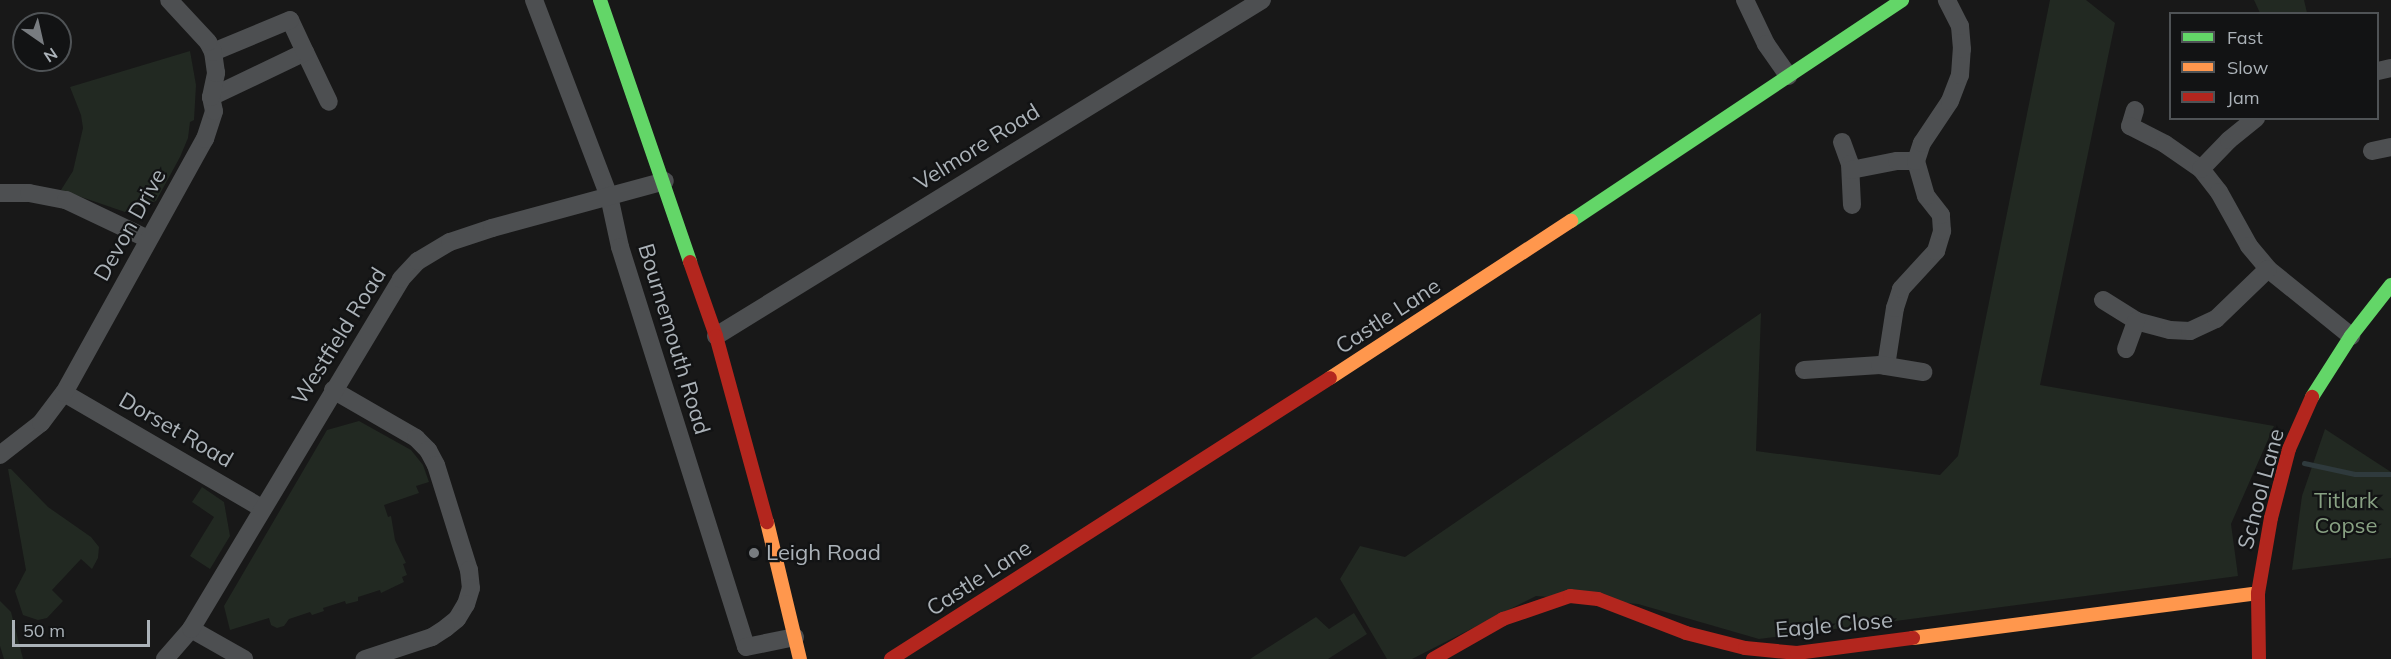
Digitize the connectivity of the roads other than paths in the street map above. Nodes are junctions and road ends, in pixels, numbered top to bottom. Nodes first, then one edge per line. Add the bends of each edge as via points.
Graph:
1 (169, 0) edge
2 (534, 0) edge
3 (600, 0) edge
4 (1262, 0) edge
5 (1745, 0) edge
6 (1902, 0) edge
7 (1947, 0) edge
8 (213, 52) junction
9 (305, 52) junction
10 (1788, 76) junction
11 (212, 97) junction
12 (329, 102) dead end
13 (2135, 110) dead end
14 (2254, 120) edge
15 (1842, 142) dead end
16 (2391, 147) edge
17 (2372, 152) dead end
18 (1916, 162) junction
19 (2201, 169) junction
20 (1851, 170) junction
21 (665, 182) junction
22 (0, 193) edge
23 (609, 196) junction
24 (1852, 205) dead end
25 (148, 238) junction
26 (2268, 269) junction
27 (2391, 285) edge
28 (2103, 300) dead end
29 (2136, 321) junction
30 (716, 336) junction
31 (2351, 336) junction
32 (2126, 349) dead end
33 (1886, 366) junction
34 (1804, 370) dead end
35 (1923, 372) dead end
36 (333, 390) junction
37 (64, 393) junction
38 (0, 455) edge
39 (263, 509) junction
40 (2258, 593) junction
41 (191, 629) junction
42 (795, 637) junction
43 (165, 659) edge
44 (244, 659) edge
45 (365, 659) edge
46 (801, 659) edge
47 (891, 659) edge
48 (1433, 659) edge
49 (2259, 659) edge

1 - 8 street
2 - 23 street, Bournemouth Road
3 - 21 street, Bournemouth Road
4 - 30 street, Velmore Road
5 - 10 street via 1766,44
6 - 10 street, Castle Lane
7 - 18 street via 1959,26 1959,75 1950,101 1922,143
8 - 9 street via 290,20
8 - 11 street, Devon Drive via 216,73
9 - 11 street
9 - 12 street
10 - 47 street, Castle Lane via 1489,276
11 - 25 street, Devon Drive via 214,111 205,139
13 - 19 street via 2130,126
14 - 19 street
15 - 20 street
16 - 17 street
18 - 20 street via 1897,161
18 - 33 street via 1922,188 1941,215 1942,231 1936,251 1901,289
19 - 26 street
20 - 24 street
21 - 23 street, Westfield Road
21 - 30 street, Bournemouth Road
22 - 25 street via 29,193 66,200
23 - 36 street, Westfield Road via 450,242 418,261 401,279
23 - 42 street, Bournemouth Road via 620,247 746,647
25 - 37 street, Devon Drive
26 - 29 street via 2216,319 2199,328 2181,331
26 - 31 street
27 - 31 street, School Lane
28 - 29 street
29 - 32 street
30 - 42 street, Bournemouth Road
31 - 40 street, School Lane via 2315,391 2289,449
33 - 34 street
33 - 35 street
36 - 39 street, Westfield Road
36 - 45 street via 416,438 428,450 469,570 471,588 457,619 432,637
37 - 38 street, Devon Drive via 40,423
37 - 39 street, Dorset Road
39 - 41 street, Westfield Road
40 - 48 street, Eagle Close via 1802,653 1745,648 1686,633 1598,599 1570,596 1503,619
40 - 49 street, School Lane
41 - 43 street, Westfield Road
41 - 44 street
42 - 46 street, Bournemouth Road

